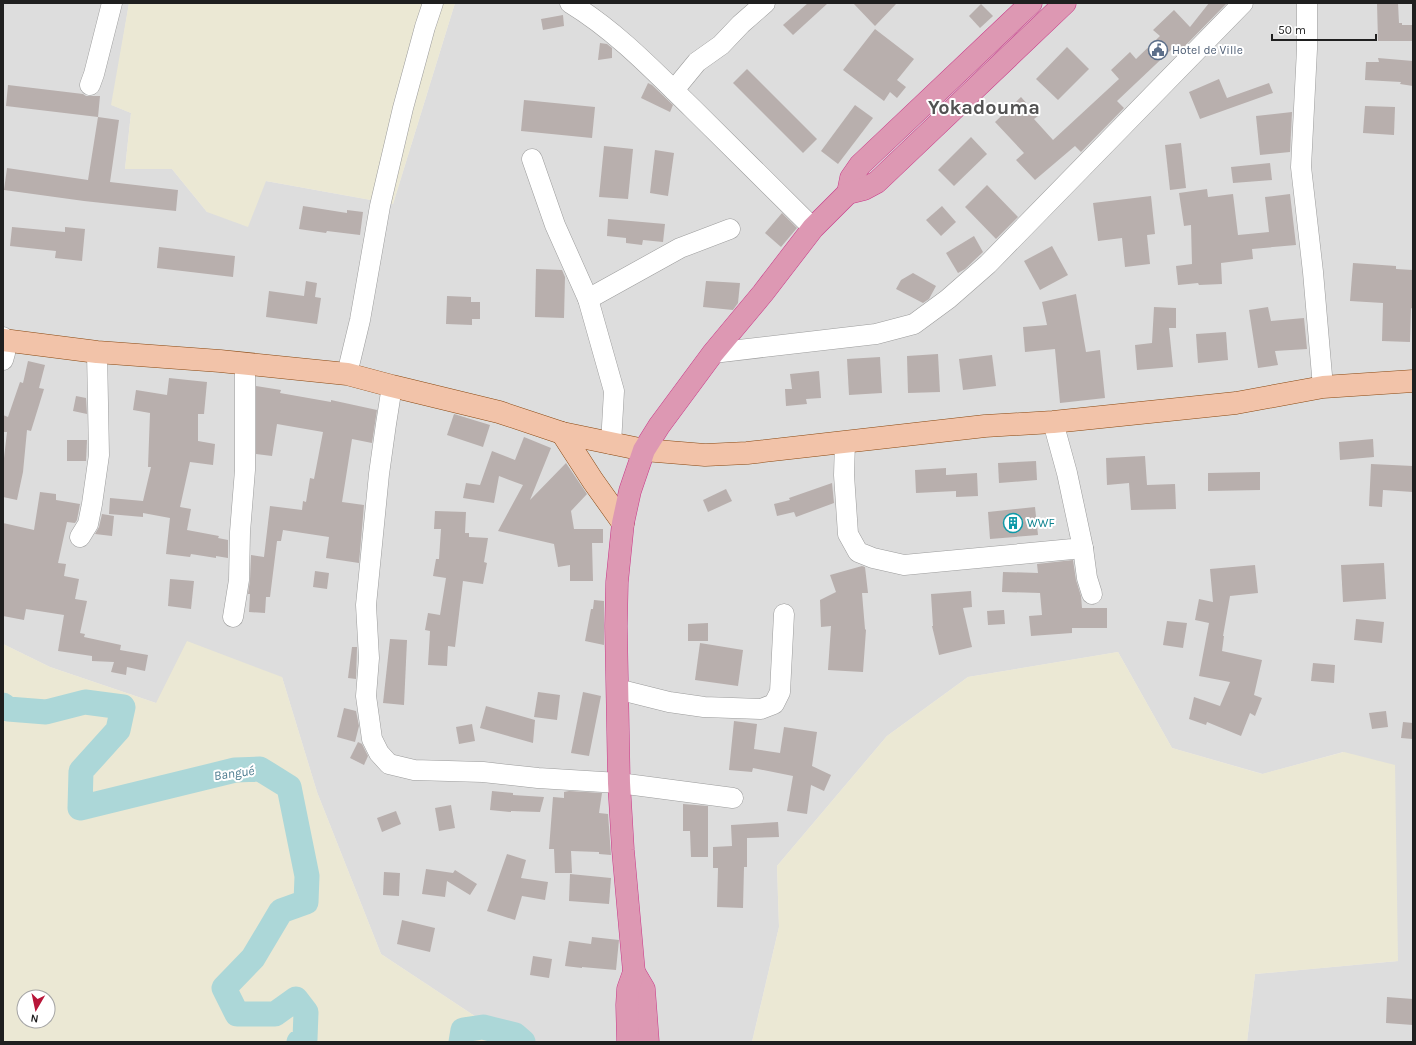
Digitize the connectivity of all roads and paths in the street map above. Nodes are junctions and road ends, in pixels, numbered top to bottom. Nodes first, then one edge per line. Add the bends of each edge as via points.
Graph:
1 (112, 3) edge
2 (433, 3) edge
3 (570, 3) edge
4 (765, 3) edge
5 (1031, 3) edge
6 (1065, 3) edge
7 (1243, 3) edge
8 (1307, 3) edge
9 (90, 85) dead end
10 (674, 90) junction
11 (532, 159) dead end
12 (848, 194) junction
13 (813, 228) junction
14 (730, 229) dead end
15 (588, 299) junction
16 (4, 344) edge
17 (97, 352) junction
18 (713, 353) junction
19 (245, 363) junction
20 (347, 374) junction
21 (1413, 381) edge
22 (392, 386) junction
23 (1323, 387) junction
24 (1053, 422) junction
25 (562, 433) junction
26 (845, 442) junction
27 (611, 444) junction
28 (644, 450) junction
29 (623, 523) junction
30 (80, 537) dead end
31 (1084, 548) junction
32 (1092, 594) dead end
33 (784, 614) dead end
34 (233, 617) dead end
35 (617, 689) junction
36 (619, 783) junction
37 (733, 798) dead end
38 (638, 1035) edge

1 - 9 street
2 - 20 street via 403,108 380,206 360,320
3 - 10 street via 622,41
4 - 10 street via 721,45 697,62
5 - 12 highway via 860,166 851,178
6 - 12 highway via 877,182
7 - 18 street via 988,264 914,324 876,334
8 - 23 street via 1301,167
10 - 13 street
11 - 15 street via 556,225
12 - 13 highway
13 - 18 highway
14 - 15 street via 680,248
15 - 27 street via 614,391
16 - 17 main road
17 - 19 main road
17 - 30 street via 99,455 88,524
18 - 28 highway
19 - 20 main road
19 - 34 street via 245,470 239,580
20 - 22 main road
21 - 23 main road
22 - 25 main road via 499,412
22 - 36 street via 378,481 366,605 369,658 366,696 372,739 379,753 389,764 414,770 483,772
23 - 24 main road via 1236,403
24 - 26 main road via 985,426
24 - 31 street
25 - 27 main road
25 - 29 main road
26 - 28 main road via 705,455
26 - 31 street via 844,475 848,534 858,552 904,565
27 - 28 main road
28 - 29 highway via 630,491
29 - 35 highway via 617,582
31 - 32 street via 1087,578
33 - 35 street via 780,692 774,704 760,709 704,707 669,702
35 - 36 highway
36 - 37 street
36 - 38 highway via 634,972 628,989 627,1005

